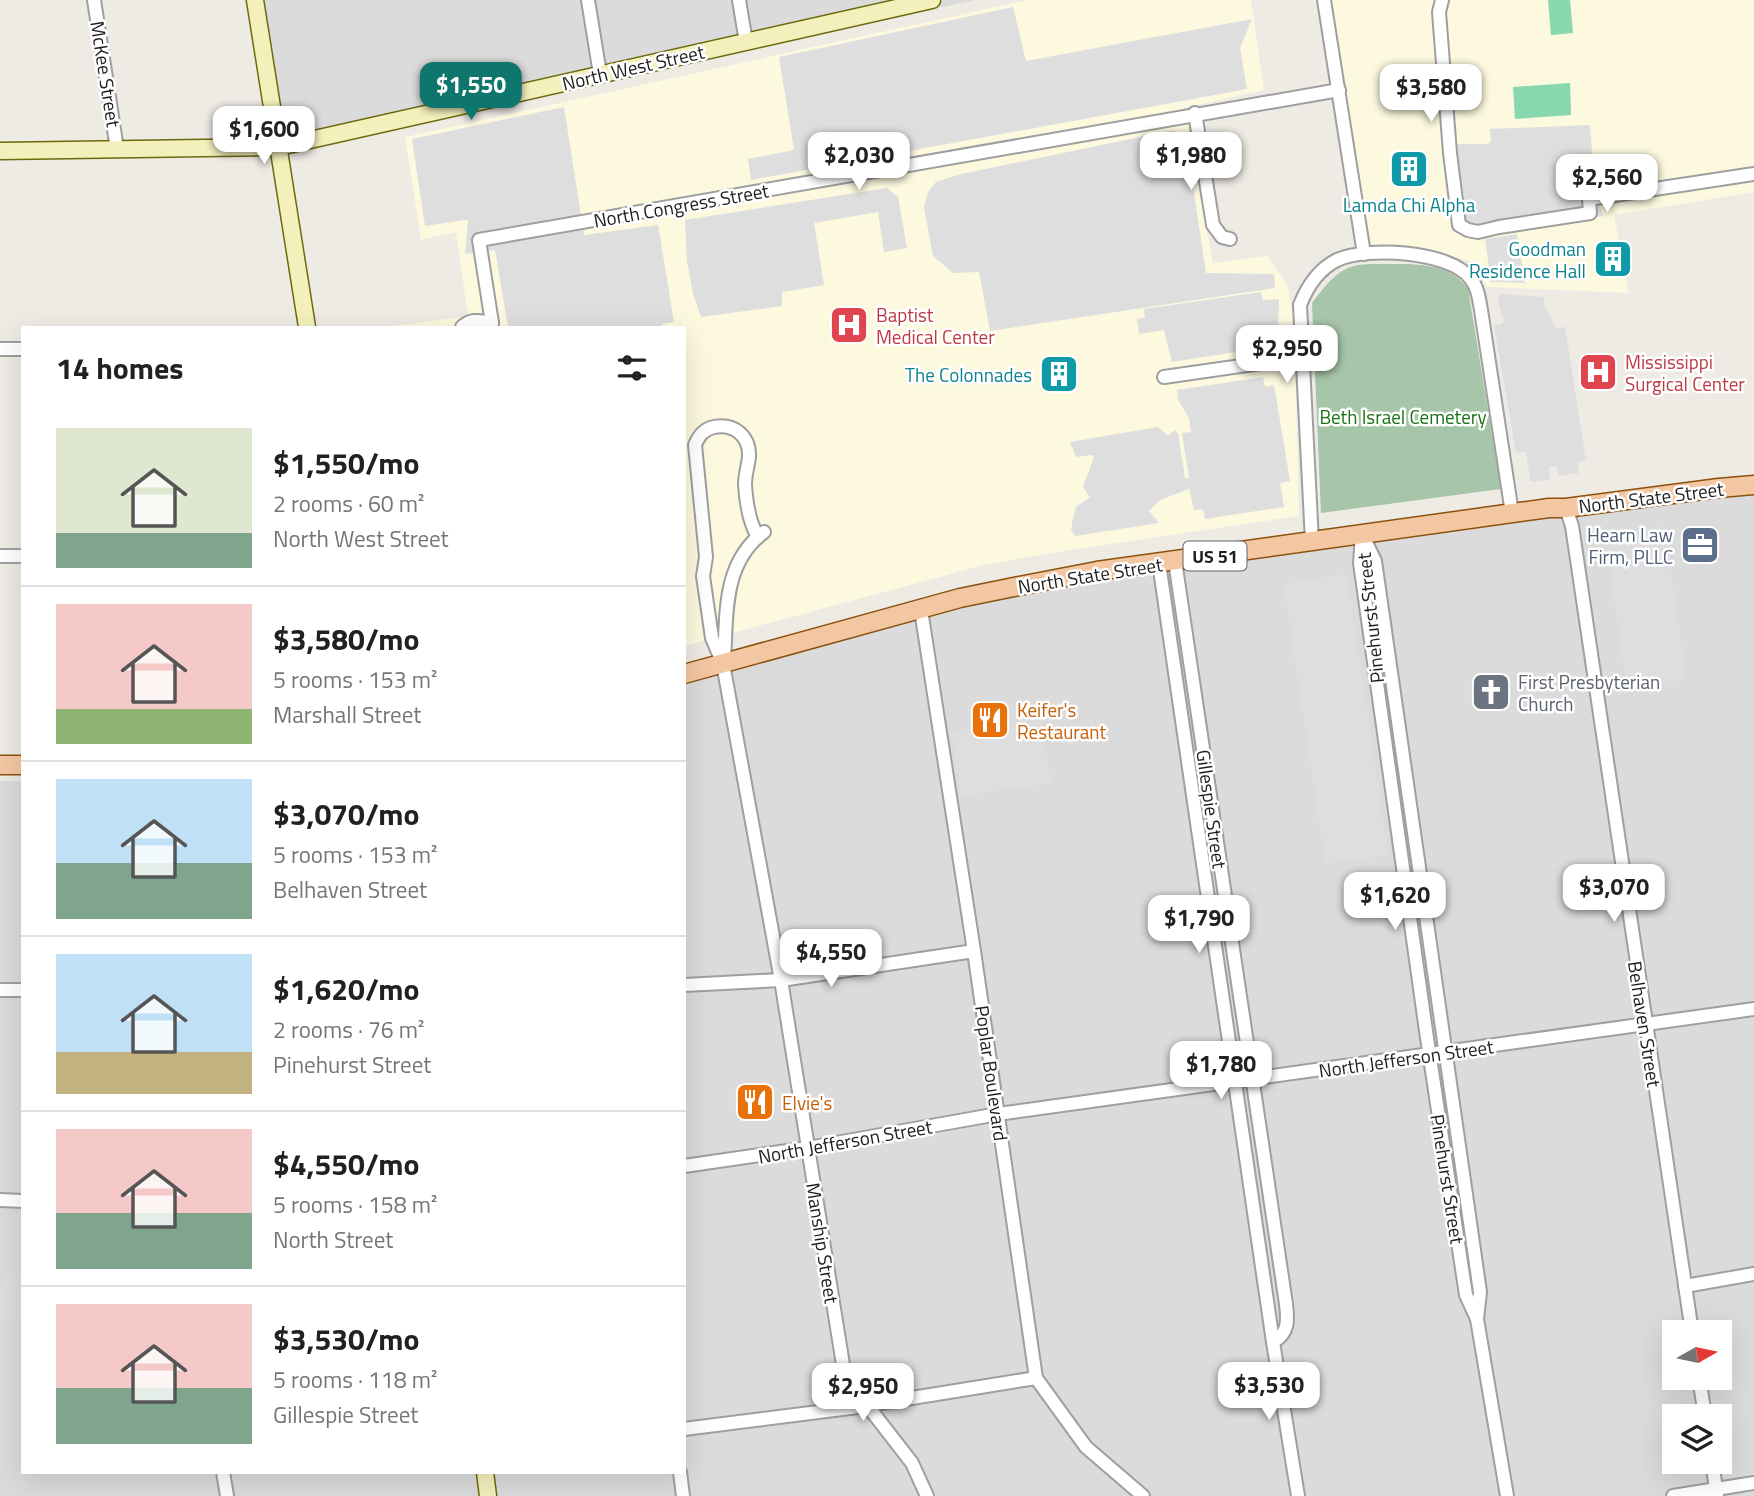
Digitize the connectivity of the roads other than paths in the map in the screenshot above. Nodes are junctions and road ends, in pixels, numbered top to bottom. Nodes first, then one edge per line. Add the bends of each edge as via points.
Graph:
1 (94, 0) edge
2 (255, 0) edge
3 (588, 0) edge
4 (739, 0) edge
5 (932, 0) edge
6 (1324, 0) edge
7 (1442, 0) edge
8 (876, 6) edge
9 (746, 41) junction
10 (600, 74) junction
11 (1339, 90) junction
12 (1195, 113) junction
13 (279, 148) junction
14 (117, 149) junction
15 (0, 151) edge
16 (1754, 174) edge
17 (1230, 239) dead end
18 (1364, 254) junction
19 (489, 325) edge
20 (307, 326) edge
21 (463, 326) edge
22 (0, 349) edge
23 (21, 349) edge
24 (1303, 357) junction
25 (1164, 377) dead end
26 (1754, 485) edge
27 (1566, 508) junction
28 (1512, 513) junction
29 (1362, 535) junction
30 (1312, 542) junction
31 (0, 556) edge
32 (21, 556) edge
33 (1167, 562) junction
34 (921, 610) junction
35 (723, 664) junction
36 (686, 673) edge
37 (0, 765) edge
38 (21, 765) edge
39 (1419, 864) junction
40 (1403, 867) junction
41 (974, 951) junction
42 (1433, 962) junction
43 (1417, 965) junction
44 (781, 980) junction
45 (686, 985) edge
46 (0, 990) edge
47 (21, 990) edge
48 (1754, 1009) edge
49 (1645, 1024) junction
50 (1447, 1052) junction
51 (1429, 1054) junction
52 (1252, 1080) junction
53 (1234, 1083) junction
54 (998, 1114) junction
55 (808, 1148) junction
56 (686, 1166) edge
57 (1465, 1187) junction
58 (1450, 1190) junction
59 (0, 1200) edge
60 (21, 1200) edge
61 (1754, 1274) edge
62 (1685, 1286) junction
63 (1477, 1319) junction
64 (1690, 1320) edge
65 (1273, 1342) junction
66 (1036, 1378) junction
67 (867, 1405) junction
68 (850, 1408) junction
69 (686, 1429) edge
70 (223, 1474) edge
71 (485, 1474) edge
72 (680, 1474) edge
73 (1714, 1474) edge
74 (1754, 1483) edge
75 (1717, 1493) edge
76 (227, 1496) edge
77 (488, 1496) edge
78 (683, 1496) edge
79 (927, 1496) edge
80 (1143, 1496) edge
81 (1298, 1496) edge
82 (1507, 1496) edge
83 (1673, 1496) edge

1 - 14 street, McKee Street
2 - 13 street
3 - 10 street
4 - 9 street
5 - 8 street, North West Street
6 - 11 street
7 - 16 street via 1439,12 1459,225 1478,232 1590,213 1590,199
8 - 9 street, North West Street
9 - 10 street, North West Street
10 - 13 street, North West Street
11 - 12 street, North Congress Street
11 - 18 street
12 - 17 street via 1213,225 1222,237
12 - 19 street, North Congress Street via 479,240
13 - 14 street, North West Street
13 - 20 street
14 - 15 street, North West Street
18 - 24 street via 1339,259 1306,290 1300,305
18 - 28 street via 1410,255 1457,266 1473,281
19 - 21 street, North Congress Street via 476,320
22 - 23 street
24 - 25 street
24 - 30 street
26 - 27 main road, North State Street / US 51
27 - 28 main road, North State Street / US 51
27 - 49 street, Belhaven Street
28 - 29 main road, North State Street / US 51
29 - 30 main road, North State Street / US 51
29 - 39 street, Pinehurst Street via 1375,561
29 - 40 street, Pinehurst Street via 1360,563
30 - 33 main road, North State Street / US 51
31 - 32 street
33 - 34 main road, North State Street / US 51 via 1009,588
33 - 52 street, Gillespie Street
33 - 53 street, Gillespie Street
34 - 35 main road, North State Street / US 51
34 - 41 street, Poplar Boulevard
35 - 35 street, Manship Street via 732,577 761,535 751,526 746,438 733,428 719,426 707,429 695,445 706,557 703,576 712,638
35 - 36 main road, North State Street / US 51
35 - 44 street, Manship Street
37 - 38 main road
39 - 40 street
39 - 42 street, Pinehurst Street
40 - 43 street, Pinehurst Street
41 - 44 street
41 - 54 street, Poplar Boulevard
42 - 43 street
42 - 50 street, Pinehurst Street
43 - 51 street, Pinehurst Street
44 - 45 street
44 - 55 street, Manship Street
46 - 47 street
48 - 49 street, North Jefferson Street
49 - 50 street, North Jefferson Street
49 - 62 street, Belhaven Street
50 - 51 street, North Jefferson Street
50 - 57 street, Pinehurst Street
51 - 52 street, North Jefferson Street
51 - 58 street, Pinehurst Street
52 - 53 street, North Jefferson Street
52 - 65 street, Gillespie Street via 1287,1314 1283,1335
53 - 54 street, North Jefferson Street
53 - 65 street, Gillespie Street
54 - 55 street, North Jefferson Street
54 - 66 street, Poplar Boulevard
55 - 56 street, North Jefferson Street
55 - 68 street, Manship Street
57 - 58 street
57 - 63 street, Pinehurst Street via 1480,1292
58 - 63 street, Pinehurst Street via 1466,1296
59 - 60 street
61 - 62 street
62 - 64 street, Belhaven Street
63 - 82 street, Pinehurst Street
65 - 81 street, Gillespie Street
66 - 67 street
66 - 80 street, Poplar Boulevard via 1086,1447
67 - 68 street
67 - 79 street via 912,1463
68 - 69 street
70 - 76 street
71 - 77 street
72 - 78 street
73 - 75 street
74 - 75 street
75 - 83 street

